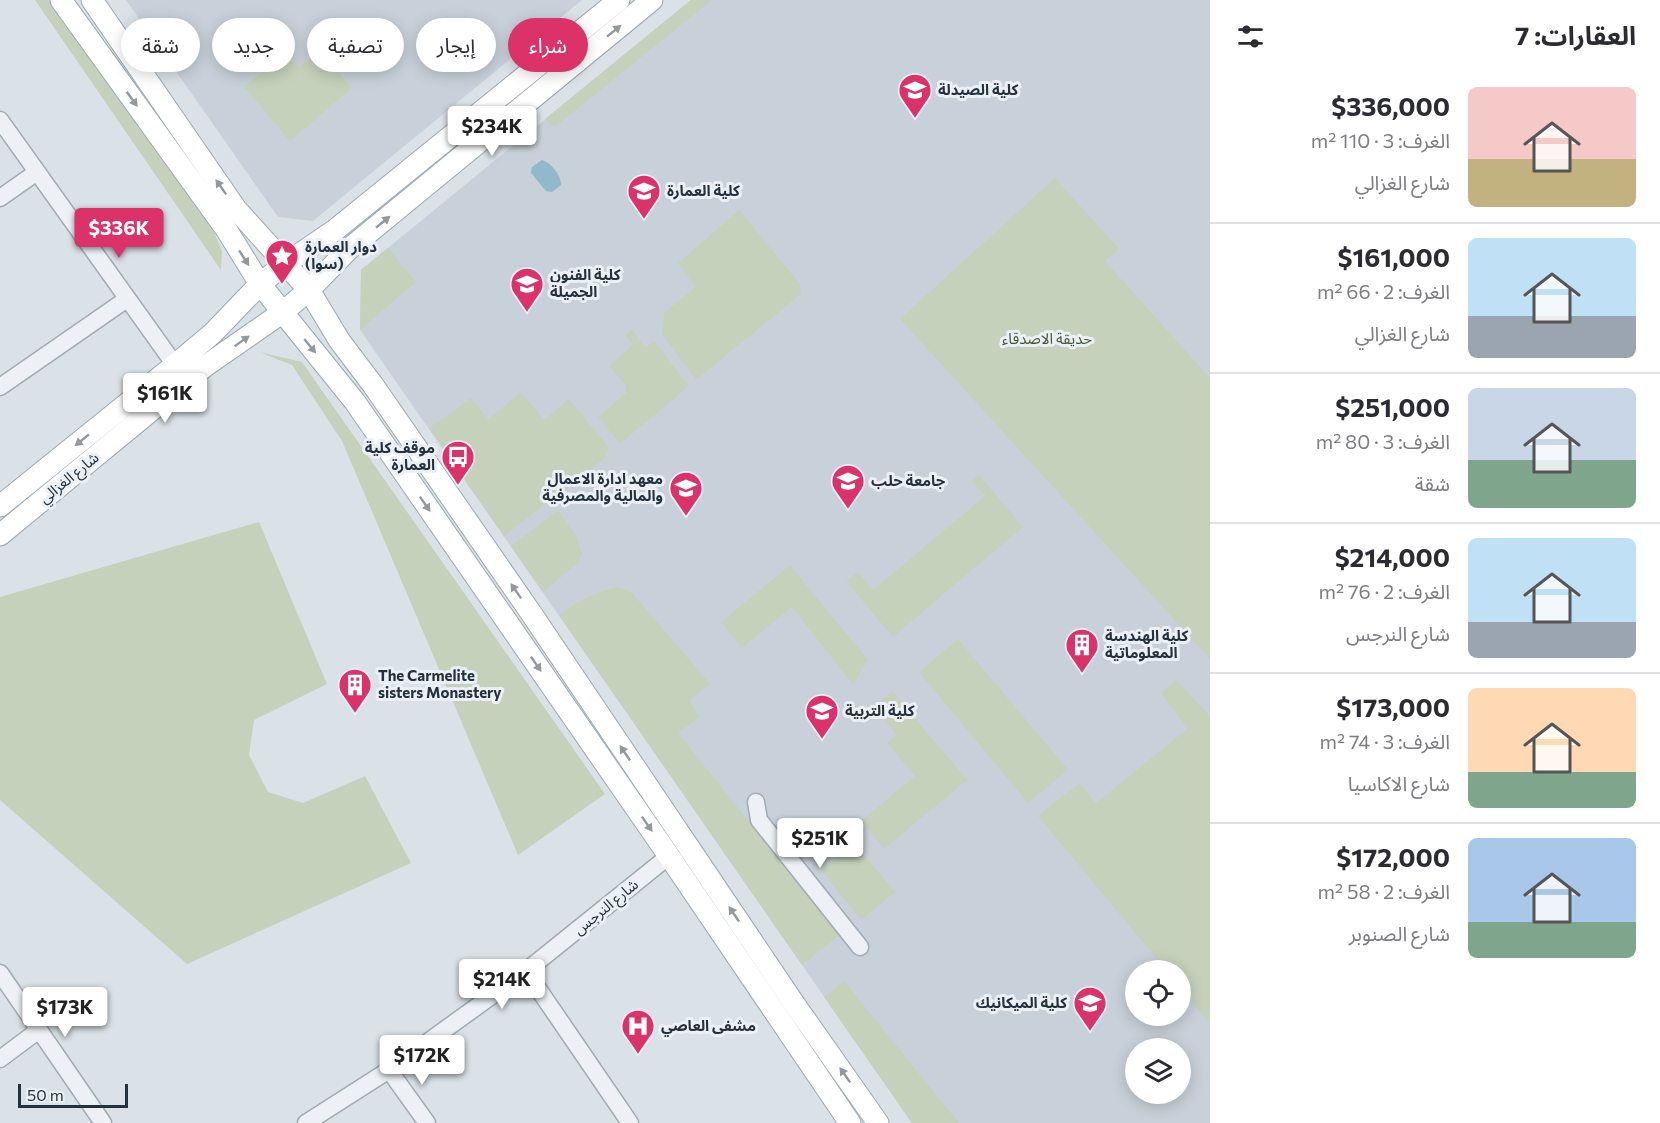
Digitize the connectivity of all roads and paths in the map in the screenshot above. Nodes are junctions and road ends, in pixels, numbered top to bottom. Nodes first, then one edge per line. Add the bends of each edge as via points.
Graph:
1 (61, 0) edge
2 (92, 0) edge
3 (618, 0) edge
4 (652, 0) edge
5 (0, 120) edge
6 (37, 172) junction
7 (0, 198) edge
8 (285, 264) junction
9 (261, 284) junction
10 (309, 290) junction
11 (127, 299) junction
12 (283, 312) junction
13 (175, 365) junction
14 (0, 387) edge
15 (0, 506) edge
16 (0, 535) edge
17 (756, 802) dead end
18 (669, 856) junction
19 (860, 947) dead end
20 (526, 971) junction
21 (0, 973) edge
22 (39, 1030) junction
23 (0, 1059) edge
24 (389, 1070) junction
25 (103, 1123) edge
26 (306, 1123) edge
27 (427, 1123) edge
28 (630, 1123) edge
29 (850, 1123) edge
30 (878, 1123) edge

1 -> 9 main road
8 -> 2 main road via 236,209
3 - 8 main road, شارع الغزالي via 334,231
10 -> 4 main road, شارع الغزالي via 350,248
5 - 6 street
6 - 7 street
6 - 11 street
8 - 9 main road, شارع الغزالي
8 - 10 main road
9 - 12 main road
9 - 13 main road, شارع الغزالي
10 - 12 main road, شارع الغزالي
30 -> 10 main road via 531,613 339,340
11 - 13 street
11 - 14 street
16 -> 12 main road, شارع الغزالي via 204,367
12 -> 18 main road via 355,402
13 -> 15 main road, شارع الغزالي
17 - 19 street via 759,820
18 - 20 street, شارع النرجس
18 - 29 main road
20 - 24 street, شارع النرجس
20 - 28 street
21 - 22 street
22 - 23 street
22 - 25 street
24 - 26 street, شارع النرجس
24 - 27 street

